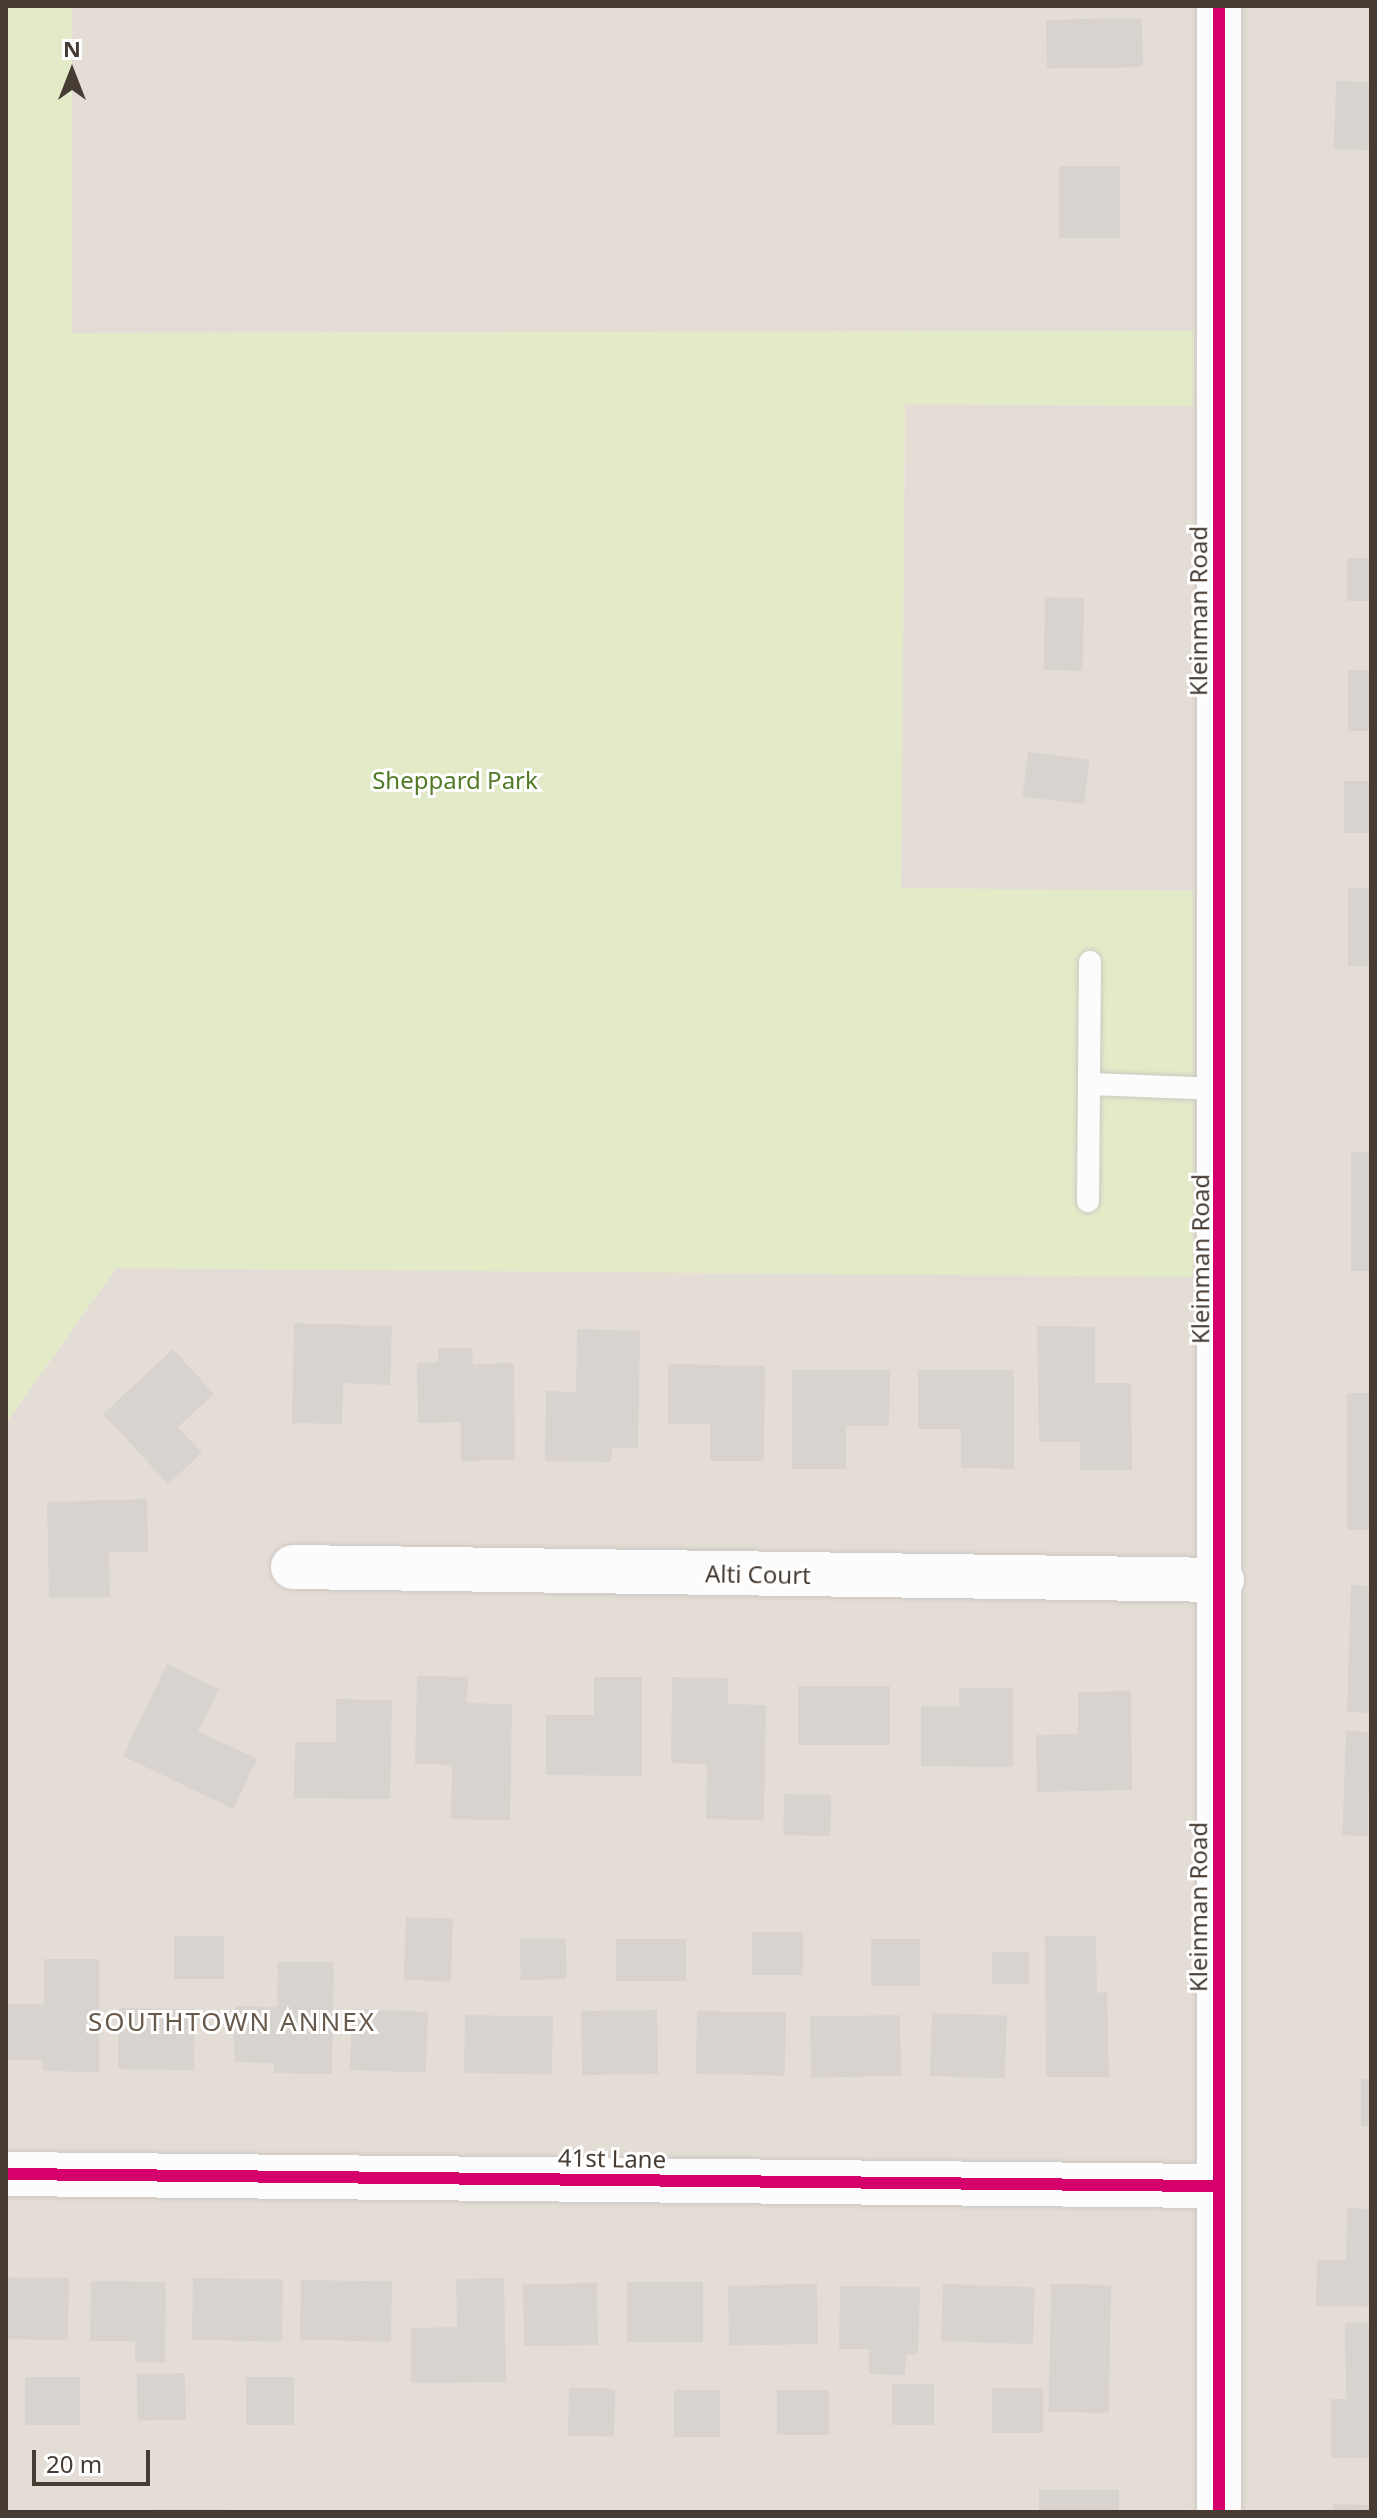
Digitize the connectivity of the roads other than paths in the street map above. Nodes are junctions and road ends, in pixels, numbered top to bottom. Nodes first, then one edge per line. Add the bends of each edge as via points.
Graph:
1 (1219, 6) edge
2 (1090, 962) dead end
3 (1089, 1084) junction
4 (1221, 1089) junction
5 (1088, 1201) dead end
6 (293, 1567) dead end
7 (1222, 1580) junction
8 (6, 2174) edge
9 (1218, 2186) junction
10 (1219, 2512) edge

1 - 4 street, Kleinman Road
2 - 3 lane
3 - 4 lane
3 - 5 lane
4 - 7 street, Kleinman Road
6 - 7 street, Alti Court
7 - 9 street, Kleinman Road
8 - 9 street, 41st Lane
9 - 10 street, Kleinman Road

